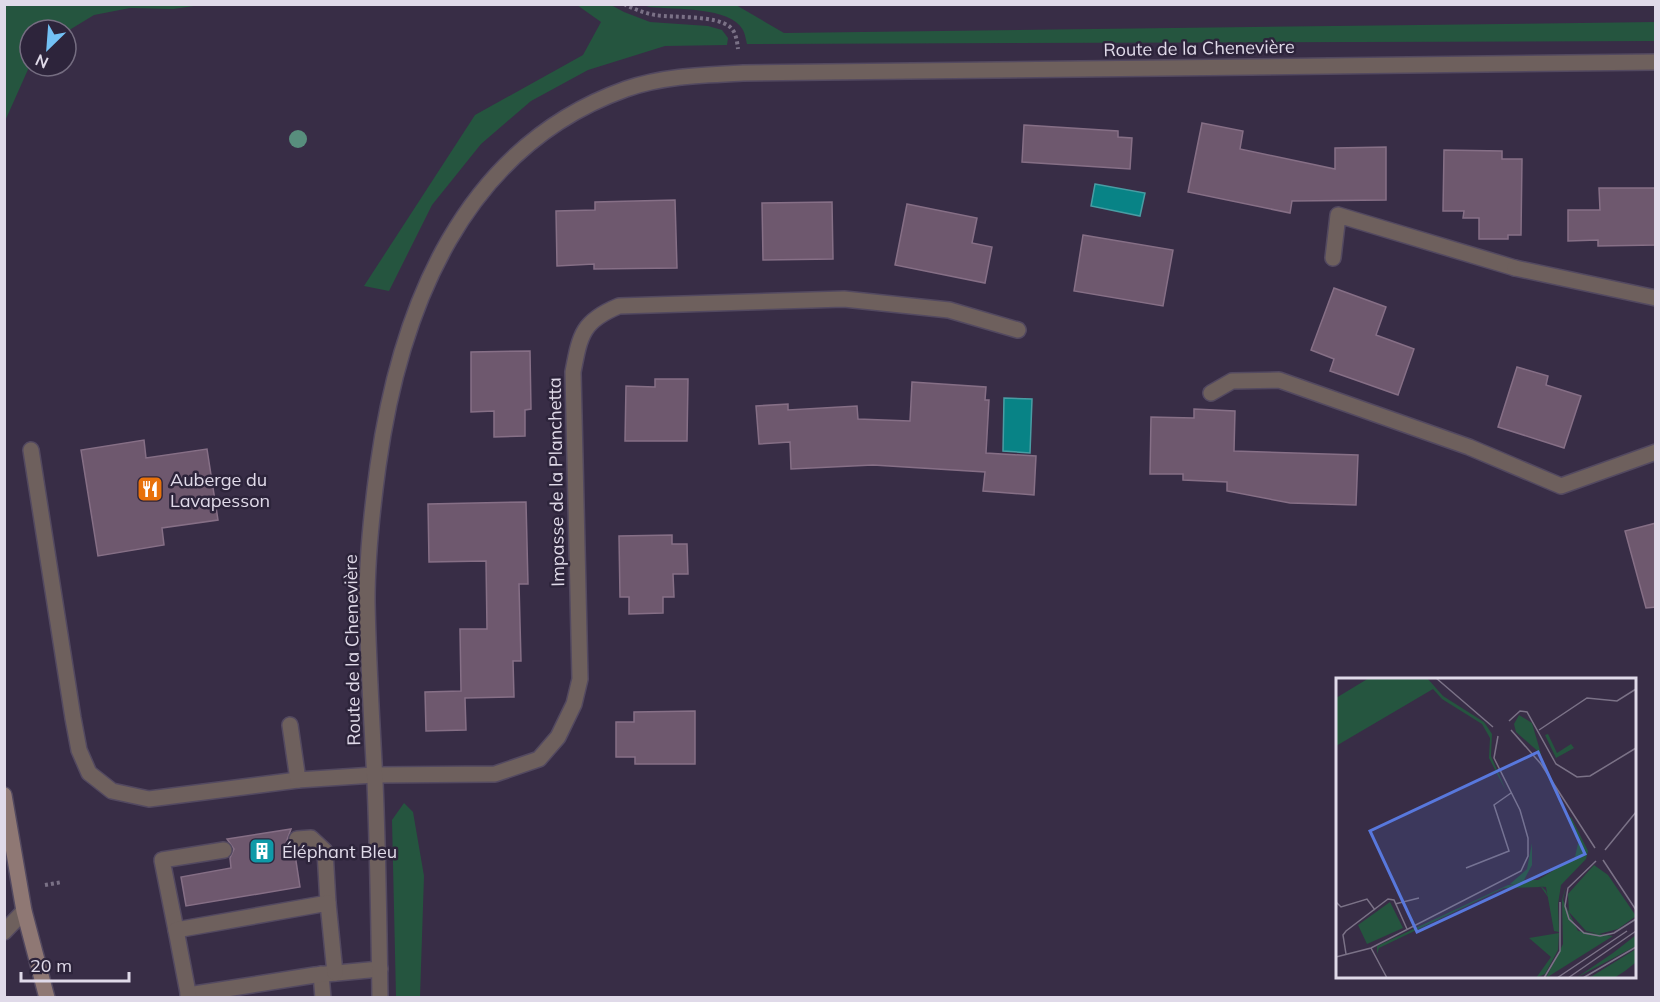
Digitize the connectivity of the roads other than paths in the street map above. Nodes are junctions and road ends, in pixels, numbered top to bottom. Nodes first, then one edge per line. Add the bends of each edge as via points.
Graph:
1 (1656, 62) edge
2 (1333, 258) dead end
3 (1656, 298) edge
4 (1018, 330) dead end
5 (1211, 393) dead end
6 (31, 450) dead end
7 (1656, 452) edge
8 (290, 725) dead end
9 (374, 775) junction
10 (298, 780) junction
11 (4, 795) edge
12 (297, 839) dead end
13 (224, 850) dead end
14 (328, 903) junction
15 (24, 910) junction
16 (176, 930) junction
17 (4, 932) edge
18 (380, 969) junction
19 (328, 973) junction
20 (188, 996) edge
21 (47, 998) edge
22 (323, 998) edge
23 (380, 998) edge

1 - 9 street, Route de la Chenevière via 743,73 676,77 627,88 588,105 554,124 500,170 458,223 415,308 393,382 370,540 367,600
2 - 3 street via 1338,215 1515,268
4 - 9 street, Impasse de la Planchetta via 949,310 844,299 619,306 602,313 587,326 578,345 573,372 580,680 574,704 558,737 539,759 495,774
5 - 7 street via 1232,381 1279,380 1469,447 1561,486
6 - 10 street, Impasse de la Planchetta via 73,718 79,750 89,773 112,791 149,799
8 - 10 street
9 - 10 street, Impasse de la Planchetta
9 - 18 street, Route de la Chenevière
11 - 15 main road
12 - 14 street via 311,838 325,851
13 - 16 street via 162,860
14 - 16 street
14 - 19 street
15 - 17 street
15 - 21 main road
16 - 20 street
18 - 19 street
18 - 23 street, Route de la Chenevière
19 - 20 street
19 - 22 street

